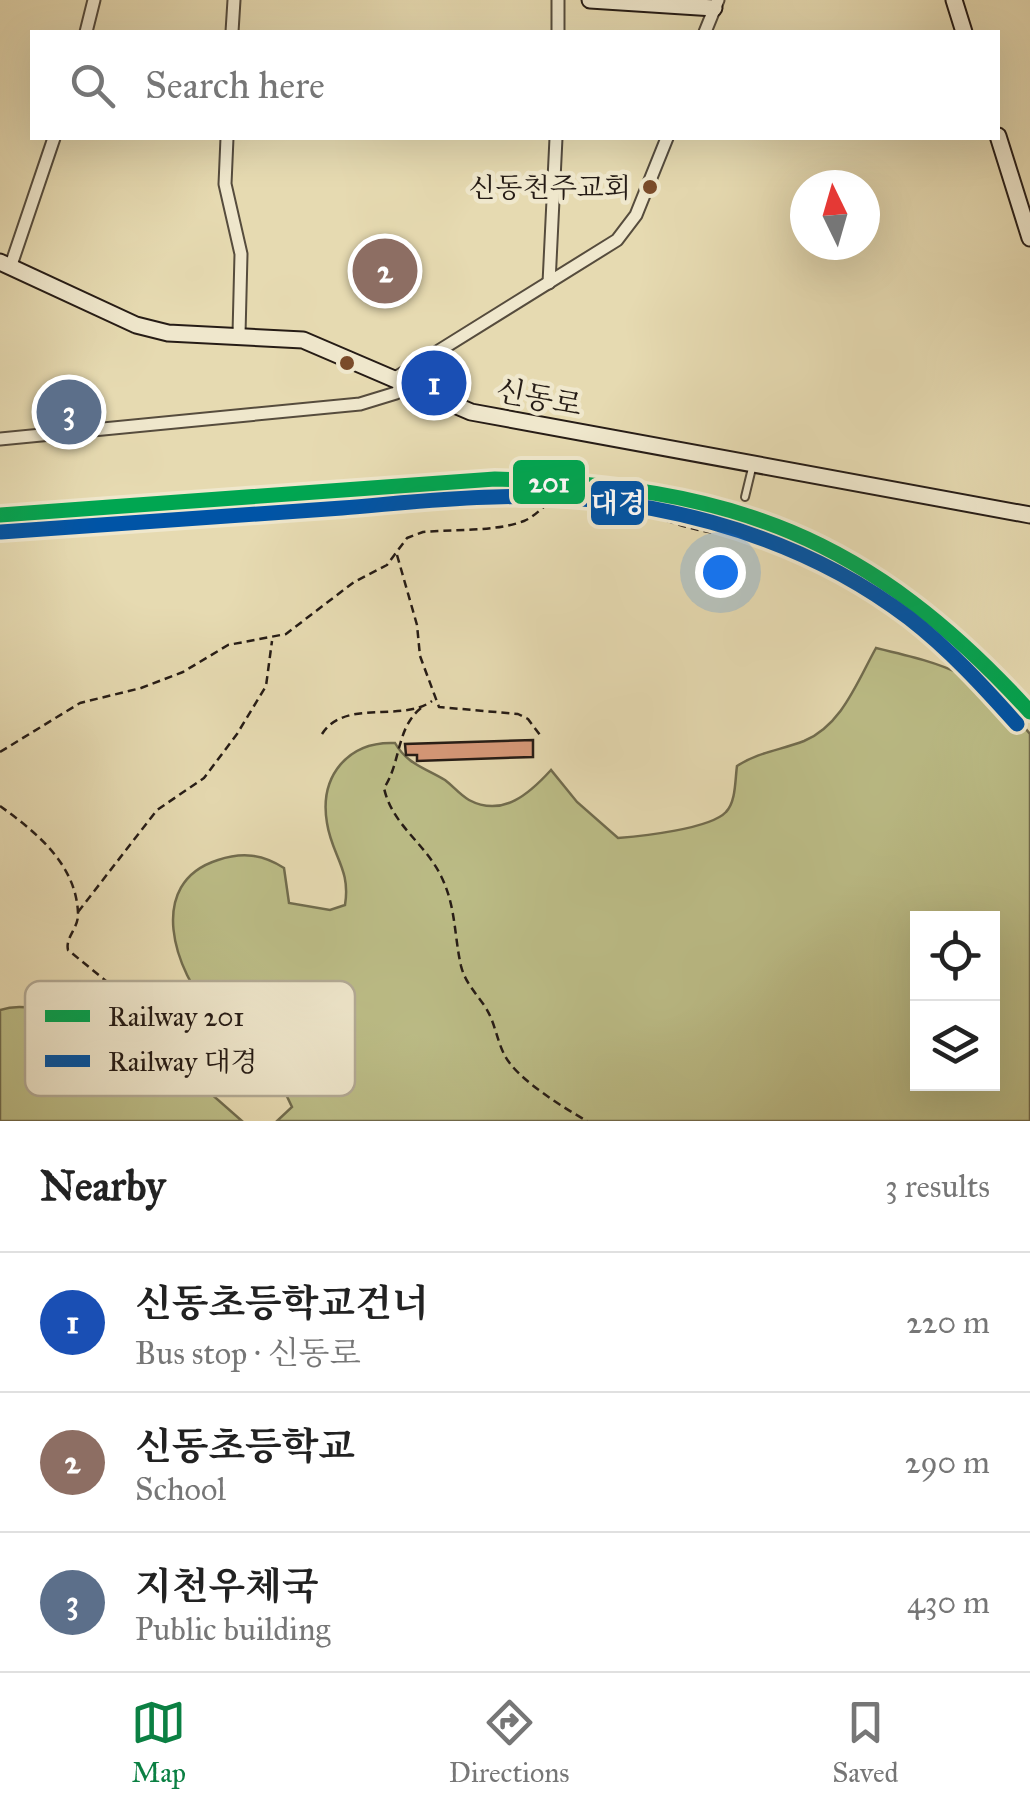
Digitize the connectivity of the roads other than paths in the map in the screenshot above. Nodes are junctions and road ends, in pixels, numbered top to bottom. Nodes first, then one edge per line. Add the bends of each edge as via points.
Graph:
1 (94, 0) edge
2 (234, 0) edge
3 (558, 0) edge
4 (590, 0) edge
5 (954, 0) edge
6 (716, 4) edge
7 (86, 30) edge
8 (232, 30) edge
9 (558, 30) edge
10 (706, 30) edge
11 (963, 30) edge
12 (53, 140) edge
13 (227, 140) edge
14 (556, 140) edge
15 (665, 140) edge
16 (999, 140) edge
17 (1030, 238) edge
18 (6, 263) edge
19 (548, 284) junction
20 (238, 334) junction
21 (398, 382) junction
22 (0, 439) edge
23 (754, 462) junction
24 (744, 498) dead end
25 (1030, 516) edge

1 - 7 street
2 - 8 street
3 - 9 street
4 - 6 street
5 - 11 street
6 - 10 street
12 - 18 street
13 - 20 street via 225,184 241,254
14 - 19 street
15 - 19 street via 626,230
16 - 17 street
18 - 20 street, 신동로 via 136,325 168,333
19 - 21 street
20 - 21 street, 신동로 via 303,340
21 - 22 street via 396,393 360,404
21 - 23 street, 신동로 via 471,412 549,430
23 - 24 lane
23 - 25 street, 신동로

